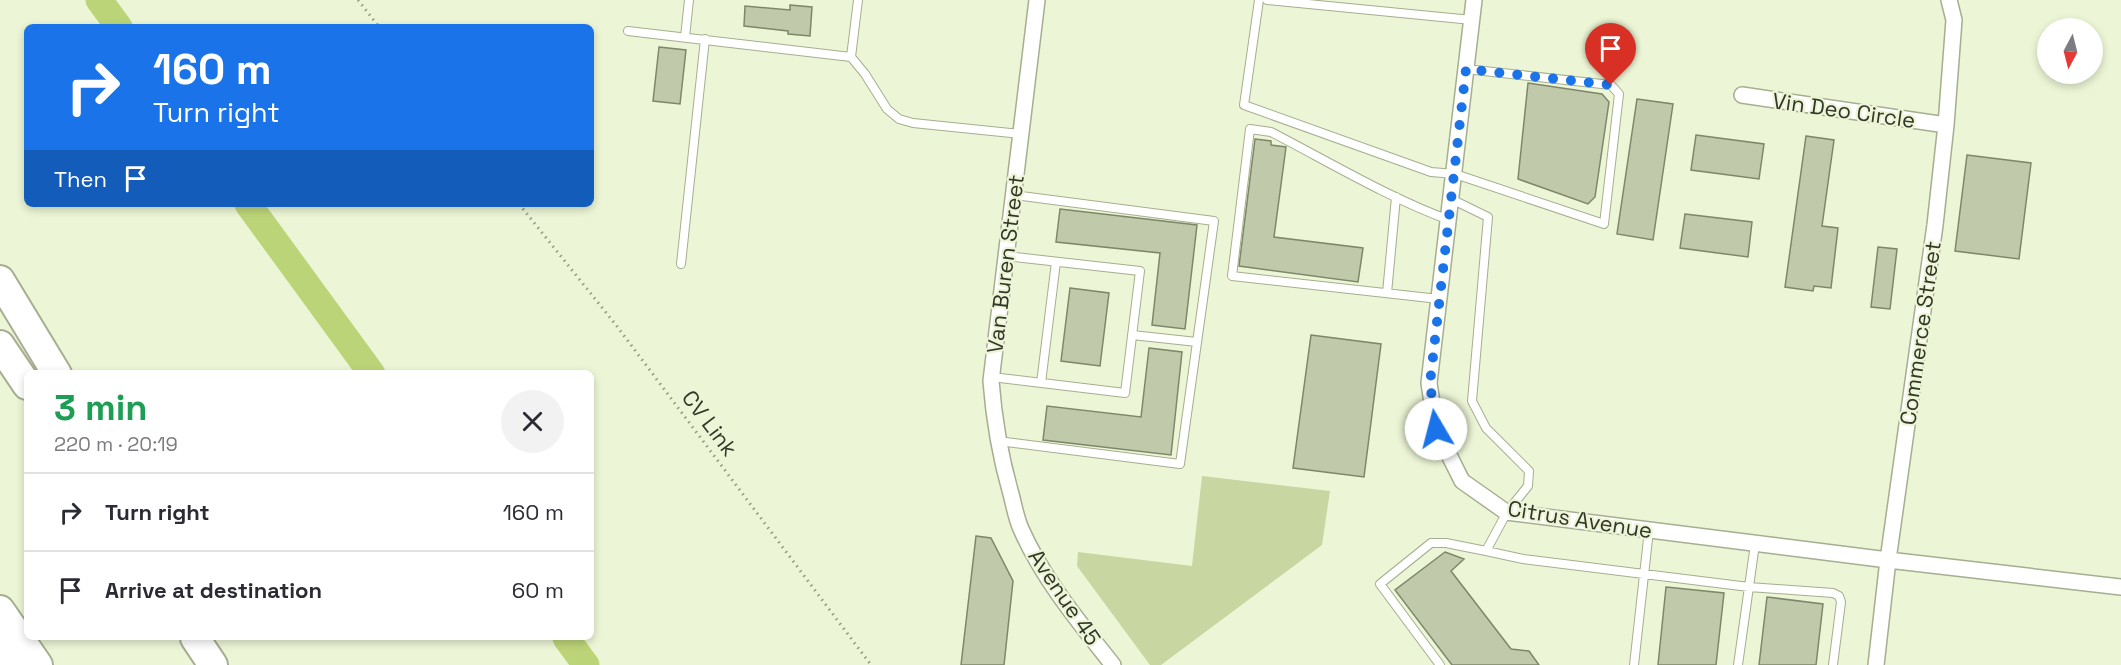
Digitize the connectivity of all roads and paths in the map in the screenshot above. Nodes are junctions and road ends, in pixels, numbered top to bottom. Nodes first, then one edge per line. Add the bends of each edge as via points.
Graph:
1 (358, 0) edge
2 (689, 0) edge
3 (858, 0) edge
4 (1037, 0) edge
5 (1259, 0) edge
6 (1267, 0) edge
7 (1474, 0) edge
8 (1949, 0) edge
9 (1472, 20) junction
10 (377, 24) edge
11 (628, 31) dead end
12 (685, 37) junction
13 (705, 39) junction
14 (851, 57) junction
15 (1466, 69) junction
16 (1742, 95) dead end
17 (1946, 125) junction
18 (1021, 134) junction
19 (1455, 174) junction
20 (1014, 195) junction
21 (1396, 197) junction
22 (1451, 199) junction
23 (521, 207) edge
24 (1449, 220) junction
25 (1006, 256) junction
26 (1056, 262) junction
27 (681, 264) dead end
28 (0, 280) edge
29 (1387, 293) junction
30 (1439, 299) junction
31 (1132, 334) junction
32 (1197, 342) junction
33 (0, 345) edge
34 (55, 370) edge
35 (992, 376) junction
36 (24, 381) edge
37 (1041, 383) junction
38 (998, 441) junction
39 (1507, 512) junction
40 (1020, 526) joint
41 (1649, 530) junction
42 (1755, 544) junction
43 (1486, 551) junction
44 (1888, 560) junction
45 (1644, 574) junction
46 (1749, 587) junction
47 (2121, 587) edge
48 (0, 610) edge
49 (196, 640) edge
50 (0, 649) edge
51 (11, 665) edge
52 (38, 665) edge
53 (213, 665) edge
54 (871, 665) edge
55 (1113, 665) edge
56 (1440, 665) edge
57 (1634, 665) edge
58 (1738, 665) edge
59 (1833, 665) edge
60 (1876, 665) edge

1 - 10 path
2 - 12 lane
3 - 14 lane
4 - 18 street, Van Buren Street
5 - 19 lane via 1244,105 1431,172
6 - 9 lane
7 - 9 street, Citrus Avenue
8 - 17 street, Commerce Street via 1954,20
9 - 15 street, Citrus Avenue
11 - 12 lane
12 - 13 lane
13 - 14 lane
13 - 27 lane
14 - 18 lane via 887,109 899,119
15 - 19 street, Citrus Avenue
15 - 19 lane via 1611,85 1619,94 1604,224
16 - 17 street, Vin Deo Circle
17 - 44 street, Commerce Street
18 - 20 street, Van Buren Street
19 - 22 street, Citrus Avenue
20 - 25 street, Van Buren Street
20 - 32 lane via 1214,221
21 - 24 lane
21 - 29 lane
21 - 29 lane via 1271,132 1250,129 1232,276
22 - 24 street, Citrus Avenue
22 - 39 lane via 1488,217 1472,401 1486,428 1529,471 1528,486
23 - 54 path, CV Link via 616,325
24 - 30 street, Citrus Avenue
25 - 26 lane
25 - 35 street, Van Buren Street
26 - 31 lane via 1140,271
26 - 37 lane
28 - 34 highway
29 - 30 lane
30 - 39 street, Citrus Avenue via 1430,383 1436,429 1462,481
31 - 32 lane
31 - 37 lane via 1125,393
32 - 38 lane via 1180,464
33 - 36 highway
35 - 37 lane
35 - 38 street, Van Buren Street
38 - 40 street, Van Buren Street
39 - 41 street, Citrus Avenue
39 - 43 lane
40 - 55 street, Avenue 45 via 1058,594
41 - 42 street, Citrus Avenue
41 - 45 lane
42 - 44 street, Citrus Avenue
42 - 46 lane
43 - 45 lane
43 - 56 lane via 1431,543 1380,584
44 - 47 street, Citrus Avenue
44 - 60 street, Commerce Street
45 - 46 lane
45 - 57 lane
46 - 58 lane
46 - 59 lane via 1839,596
48 - 52 highway
49 - 53 highway
50 - 51 highway

